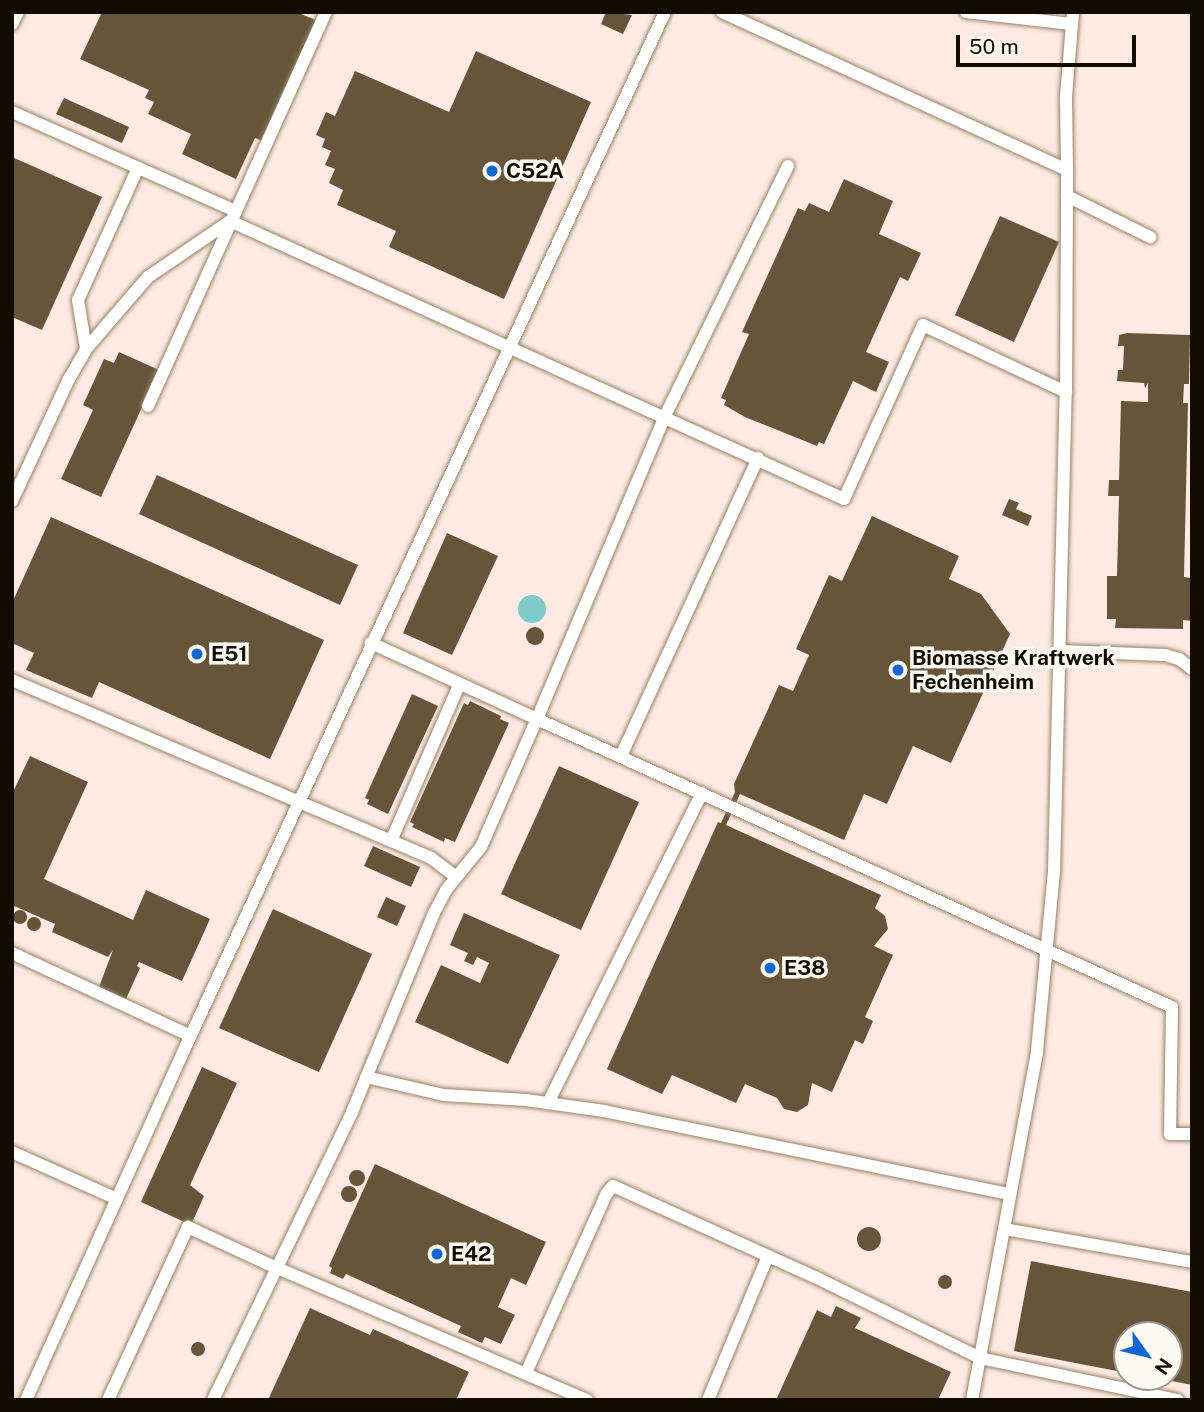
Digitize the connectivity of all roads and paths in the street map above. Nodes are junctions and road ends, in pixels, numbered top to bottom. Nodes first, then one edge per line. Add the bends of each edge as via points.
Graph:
1 (18, 12) edge
2 (326, 12) edge
3 (665, 12) edge
4 (722, 12) edge
5 (966, 12) edge
6 (1072, 18) edge
7 (12, 24) edge
8 (12, 112) edge
9 (788, 166) dead end
10 (138, 168) junction
11 (1067, 170) junction
12 (1067, 197) junction
13 (232, 216) junction
14 (1150, 237) dead end
15 (510, 347) junction
16 (86, 349) junction
17 (1066, 392) junction
18 (148, 406) dead end
19 (665, 416) junction
20 (758, 458) junction
21 (18, 475) edge
22 (12, 501) edge
23 (372, 643) junction
24 (1060, 651) junction
25 (1192, 669) edge
26 (12, 680) edge
27 (460, 683) junction
28 (537, 719) junction
29 (621, 756) junction
30 (702, 793) junction
31 (299, 801) junction
32 (391, 841) junction
33 (456, 877) junction
34 (1046, 950) junction
35 (12, 954) edge
36 (191, 1036) junction
37 (366, 1077) junction
38 (548, 1103) junction
39 (1192, 1135) edge
40 (12, 1152) edge
41 (1010, 1194) junction
42 (117, 1199) junction
43 (1004, 1228) junction
44 (768, 1256) junction
45 (1192, 1262) edge
46 (276, 1266) junction
47 (979, 1357) junction
48 (526, 1373) junction
49 (26, 1400) edge
50 (108, 1400) edge
51 (213, 1400) edge
52 (587, 1400) edge
53 (708, 1400) edge
54 (972, 1400) edge
55 (1178, 1400) edge

1 - 7 lane
2 - 13 lane
3 - 15 lane
4 - 11 lane
5 - 6 lane
6 - 11 lane
8 - 10 lane
9 - 19 lane
10 - 13 lane
10 - 16 lane via 78,300
11 - 12 lane
12 - 14 lane
12 - 17 lane
13 - 15 lane
13 - 16 lane via 148,277
13 - 18 lane
15 - 19 lane
15 - 23 lane
16 - 21 lane
17 - 20 lane via 923,325 844,499
17 - 24 lane
19 - 20 lane
19 - 28 lane
20 - 29 lane
21 - 22 lane
23 - 27 lane
23 - 31 lane
24 - 25 lane via 1165,655
24 - 34 lane via 1054,871
26 - 31 lane
27 - 28 lane
27 - 32 lane
28 - 29 lane
28 - 33 lane via 481,847
29 - 30 lane
30 - 34 lane
30 - 38 lane
31 - 32 lane
31 - 36 lane
32 - 33 lane via 431,858
33 - 37 lane via 420,944
34 - 39 lane via 1172,1007 1170,1134
34 - 41 lane via 1037,1051
35 - 36 lane
36 - 42 lane
37 - 38 lane via 444,1094
37 - 46 lane
38 - 41 lane via 810,1151
40 - 42 lane
41 - 43 lane
42 - 49 lane
43 - 45 lane
43 - 47 lane
44 - 47 lane
44 - 48 lane via 614,1186
44 - 53 lane
46 - 48 lane
46 - 50 lane via 188,1227
46 - 51 lane
47 - 54 lane
47 - 55 lane
48 - 52 lane

